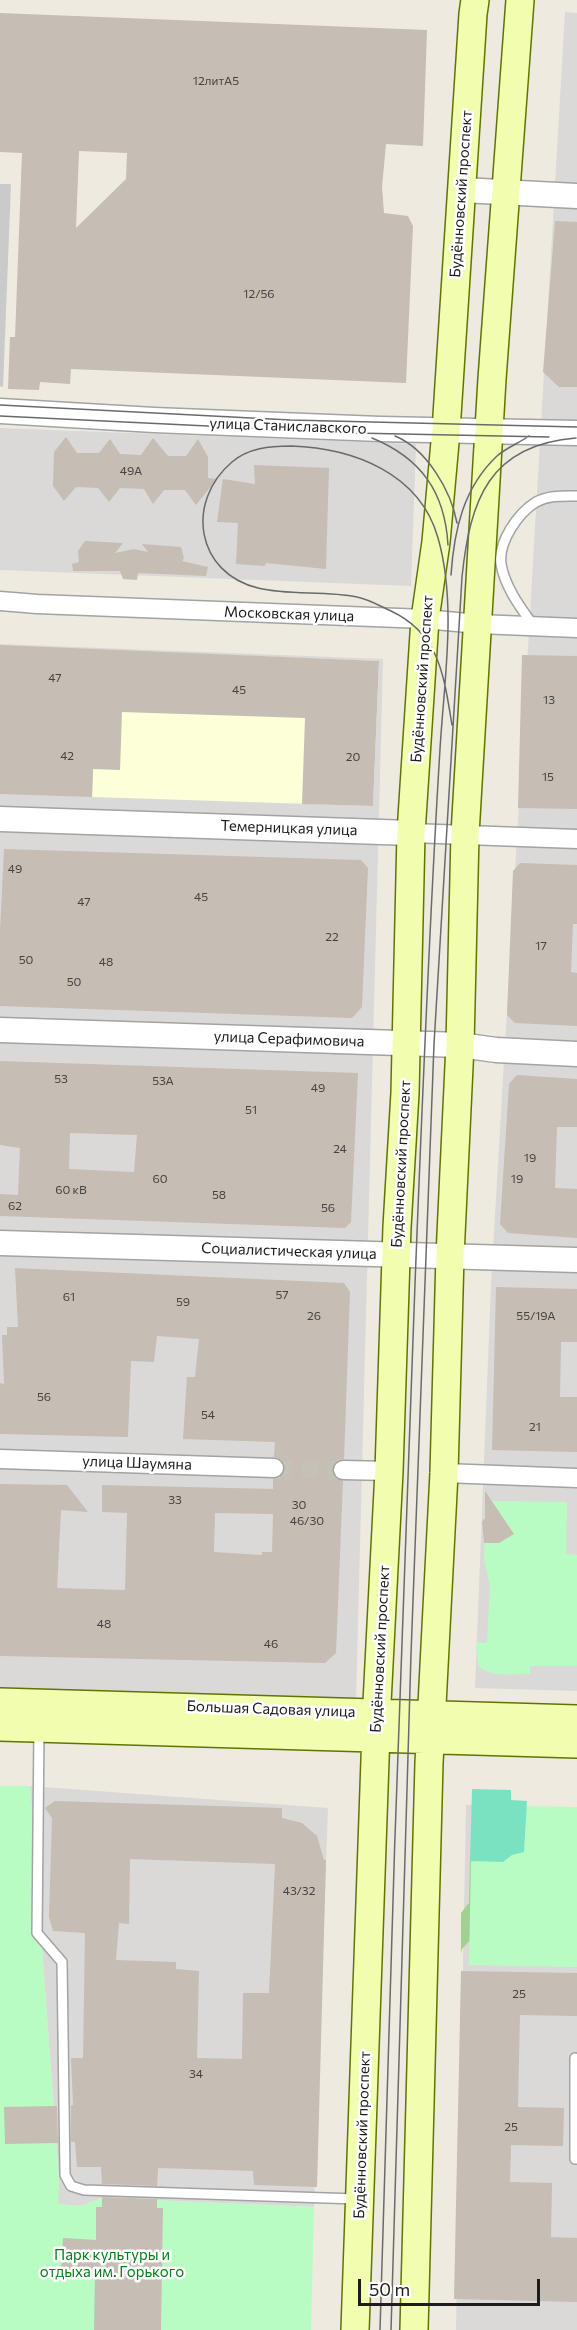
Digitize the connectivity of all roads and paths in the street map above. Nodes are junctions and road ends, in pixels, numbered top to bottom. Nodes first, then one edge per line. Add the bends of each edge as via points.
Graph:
1 (475, 0) edge
2 (520, 0) edge
3 (462, 190) junction
4 (506, 193) junction
5 (577, 196) edge
6 (0, 411) edge
7 (489, 430) junction
8 (446, 431) junction
9 (577, 433) edge
10 (577, 496) edge
11 (0, 601) edge
12 (425, 619) junction
13 (478, 624) junction
14 (534, 627) junction
15 (577, 628) edge
16 (0, 819) edge
17 (411, 833) junction
18 (465, 834) junction
19 (577, 839) edge
20 (0, 1030) edge
21 (406, 1043) junction
22 (460, 1045) junction
23 (577, 1054) edge
24 (0, 1244) edge
25 (396, 1254) junction
26 (450, 1256) junction
27 (577, 1260) edge
28 (0, 1459) edge
29 (273, 1468) tunnel mouth
30 (343, 1470) tunnel mouth
31 (389, 1471) junction
32 (444, 1473) junction
33 (577, 1478) edge
34 (0, 1702) edge
35 (577, 1719) edge
36 (376, 1725) junction
37 (431, 1726) junction
38 (0, 1727) edge
39 (39, 1728) junction
40 (577, 1744) edge
41 (576, 2058) edge
42 (577, 2159) edge
43 (359, 2199) junction
44 (355, 2330) edge
45 (414, 2330) edge

1 - 3 main road, Будённовский проспект
2 - 4 main road
3 - 4 street
3 - 8 main road, Будённовский проспект
4 - 5 street
4 - 7 main road
6 - 8 street, улица Станиславского
7 - 8 street, улица Станиславского
7 - 9 street, улица Станиславского
7 - 13 main road
8 - 12 main road, Будённовский проспект
10 - 14 lane via 537,501 520,516 506,539 501,562 506,580
11 - 12 street, Московская улица
12 - 13 street, Московская улица
12 - 17 main road, Будённовский проспект
13 - 14 street, Московская улица
13 - 18 main road
14 - 15 street, Московская улица
16 - 17 street, Темерницкая улица
17 - 18 street, Темерницкая улица
17 - 21 main road, Будённовский проспект
18 - 19 street, Темерницкая улица
18 - 22 main road
20 - 21 street, улица Серафимовича
21 - 22 street, улица Серафимовича
21 - 25 main road, Будённовский проспект
22 - 23 street, улица Серафимовича
22 - 26 main road
24 - 25 street, Социалистическая улица
25 - 26 street, Социалистическая улица
25 - 31 main road, Будённовский проспект
26 - 27 street, Социалистическая улица
26 - 32 main road
28 - 29 street, улица Шаумяна
30 - 31 street
31 - 36 main road, Будённовский проспект
32 - 33 street
32 - 37 main road
34 - 36 main road, Большая Садовая улица
35 - 37 main road, Большая Садовая улица
36 - 37 main road, Большая Садовая улица
36 - 39 main road, Большая Садовая улица
36 - 43 main road, Будённовский проспект
37 - 40 main road, Большая Садовая улица
37 - 45 main road
38 - 39 main road, Большая Садовая улица
39 - 43 lane via 37,1933 62,1962 65,2175 71,2186 84,2190
41 - 42 lane
43 - 44 main road, Будённовский проспект

